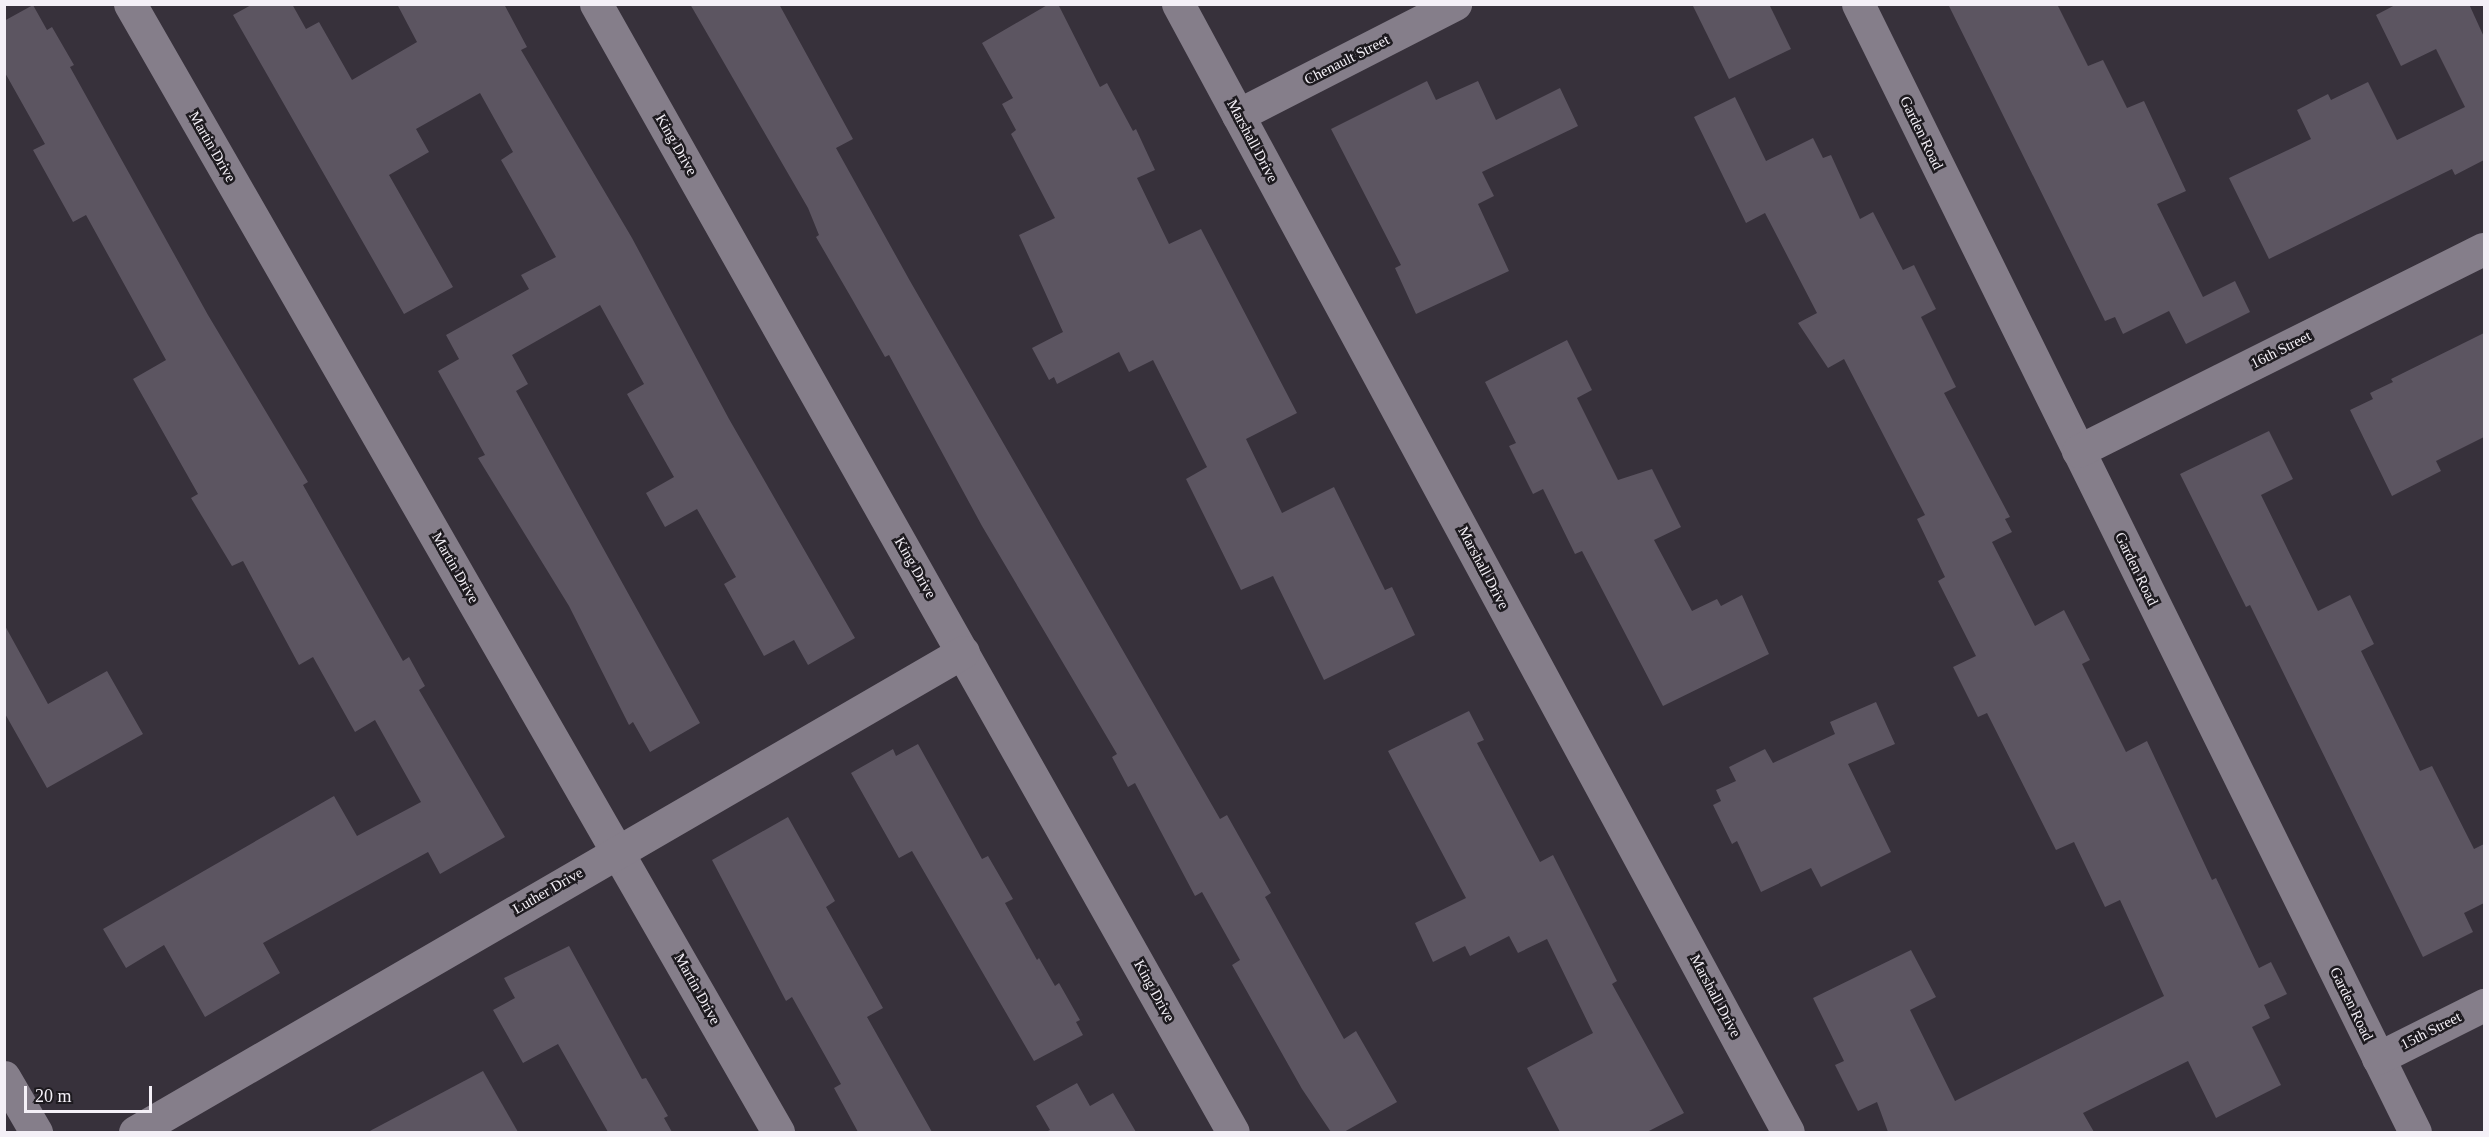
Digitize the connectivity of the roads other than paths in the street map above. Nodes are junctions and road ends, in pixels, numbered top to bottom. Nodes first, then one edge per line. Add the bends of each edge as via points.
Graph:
1 (130, 4) edge
2 (596, 4) edge
3 (1178, 4) edge
4 (1455, 4) edge
5 (1858, 4) edge
6 (1238, 115) junction
7 (2484, 249) edge
8 (2078, 452) junction
9 (963, 652) junction
10 (618, 850) junction
11 (2484, 1005) edge
12 (2378, 1058) junction
13 (4, 1077) edge
14 (36, 1132) edge
15 (135, 1132) edge
16 (778, 1132) edge
17 (1233, 1132) edge
18 (1788, 1132) edge
19 (2415, 1132) edge

1 - 10 street, Martin Drive
2 - 9 street, King Drive
3 - 6 street, Marshall Drive
4 - 6 street, Chenault Street
5 - 8 street, Garden Road
6 - 18 street, Marshall Drive
7 - 8 street, 16th Street
8 - 12 street, Garden Road
9 - 10 street, Luther Drive
9 - 17 street, King Drive
10 - 15 street, Luther Drive
10 - 16 street, Martin Drive
11 - 12 street, 15th Street
12 - 19 street, Garden Road
13 - 14 street

